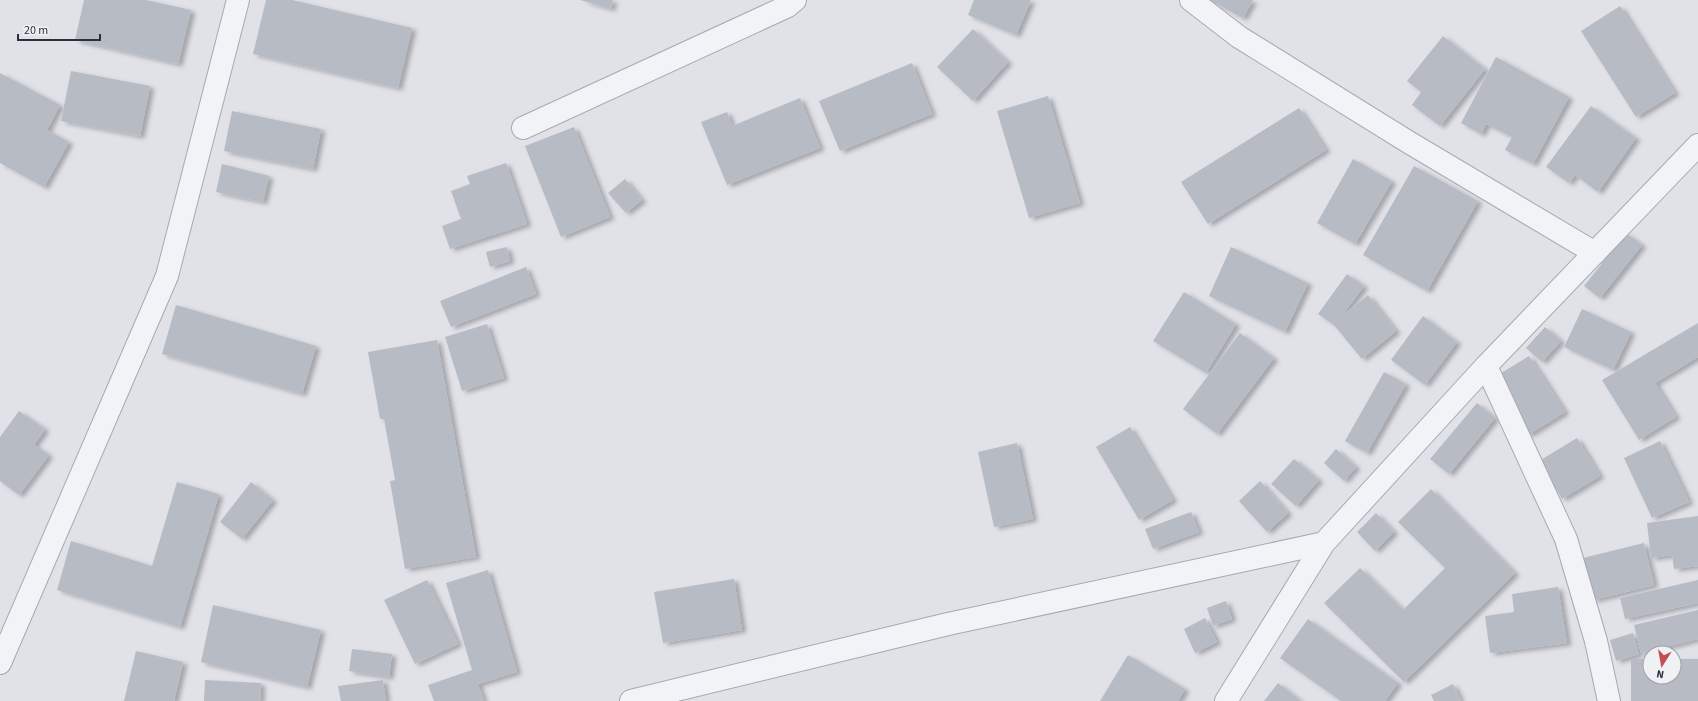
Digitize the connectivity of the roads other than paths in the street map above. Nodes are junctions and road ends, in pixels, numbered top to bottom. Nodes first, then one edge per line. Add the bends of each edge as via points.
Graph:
1 (238, 0) edge
2 (795, 0) edge
3 (1191, 0) edge
4 (523, 128) dead end
5 (1698, 145) edge
6 (1595, 253) junction
7 (1486, 366) junction
8 (1324, 543) junction
9 (0, 663) edge
10 (631, 701) edge
11 (1226, 701) edge
12 (1609, 701) edge

1 - 9 street via 167,276
2 - 4 street via 788,6
3 - 6 street via 1239,37
5 - 6 street
6 - 7 street
7 - 8 street
7 - 12 street via 1566,539 1596,641
8 - 10 street via 948,624
8 - 11 street

